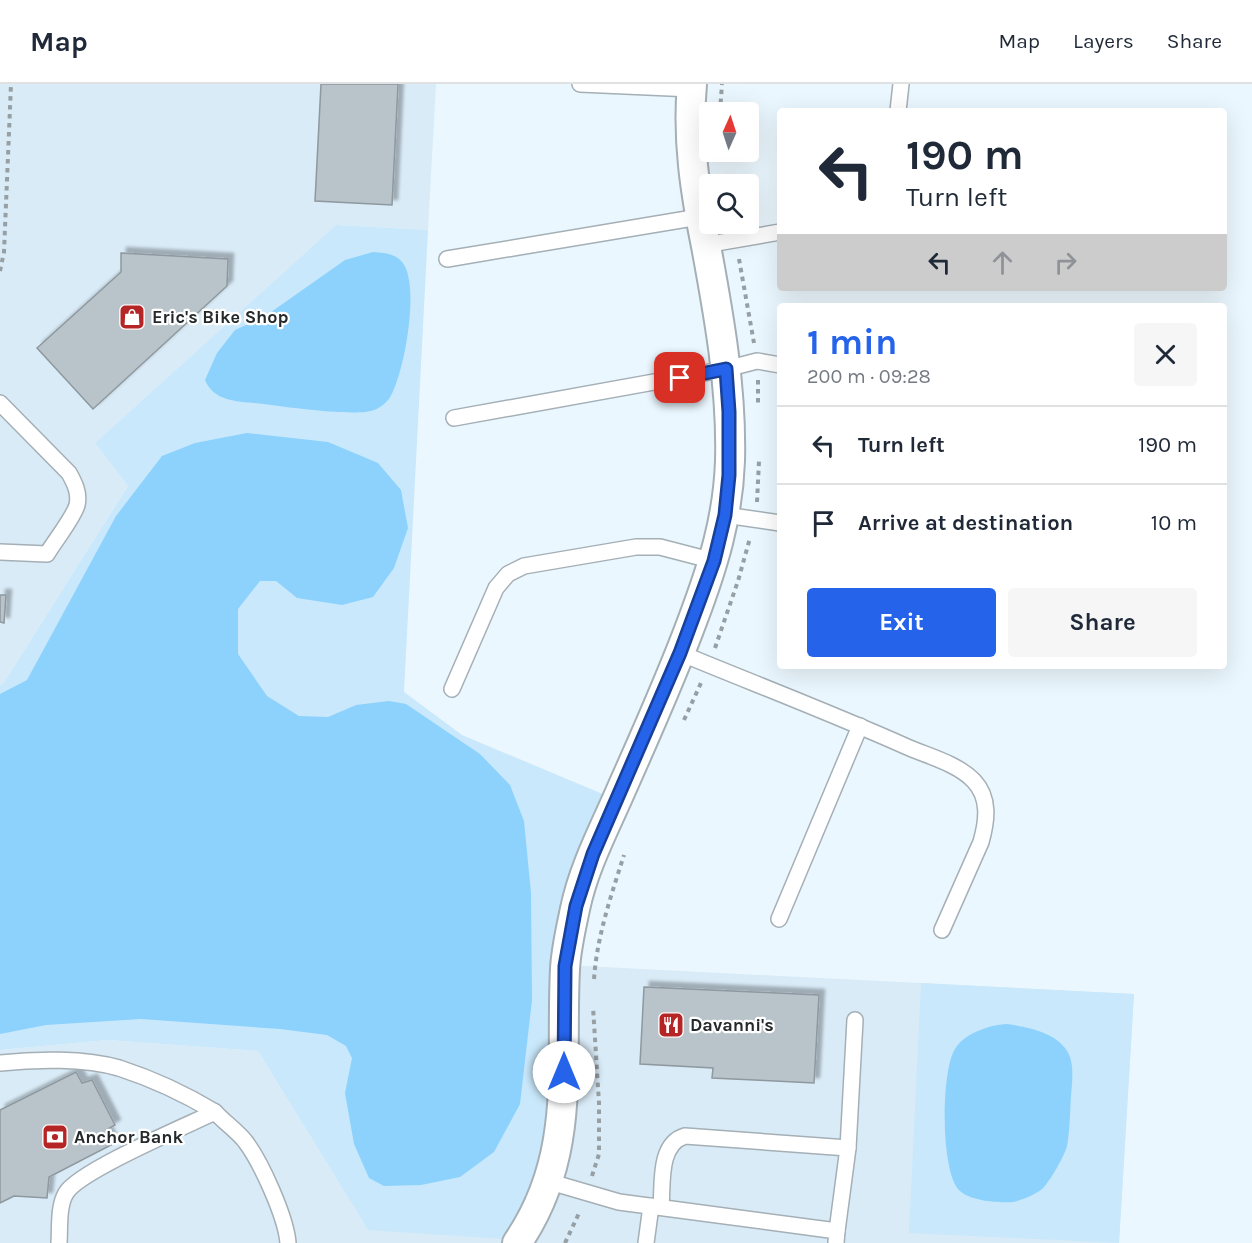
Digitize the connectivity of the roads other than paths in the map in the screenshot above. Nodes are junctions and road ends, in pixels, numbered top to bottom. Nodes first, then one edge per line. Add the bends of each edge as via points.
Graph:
1 (580, 84) edge
2 (901, 84) edge
3 (692, 86) edge
4 (898, 108) edge
5 (699, 217) joint
6 (777, 233) edge
7 (703, 234) edge
8 (705, 245) junction
9 (447, 260) dead end
10 (777, 364) edge
11 (726, 369) junction
12 (0, 403) edge
13 (454, 418) dead end
14 (725, 515) junction
15 (777, 524) edge
16 (0, 552) edge
17 (714, 561) junction
18 (680, 653) junction
19 (452, 690) dead end
20 (860, 726) junction
21 (779, 919) dead end
22 (942, 930) dead end
23 (855, 1020) dead end
24 (0, 1063) edge
25 (215, 1112) junction
26 (848, 1148) junction
27 (548, 1181) junction
28 (656, 1207) junction
29 (836, 1237) edge
30 (59, 1243) edge
31 (288, 1243) edge
32 (517, 1243) edge
33 (646, 1243) edge

1 - 3 lane
2 - 4 lane
3 - 5 street via 691,155
5 - 9 lane
6 - 8 lane
7 - 8 street
8 - 11 street
10 - 11 lane via 758,361
11 - 13 lane
11 - 14 street via 730,459
12 - 16 lane via 69,473 78,496 77,506 47,554
14 - 15 lane
14 - 17 street
17 - 18 street
17 - 19 lane via 660,548 636,547 524,566 508,574 496,588
18 - 20 lane
18 - 27 street via 593,854 576,906 565,966 562,1120
20 - 21 lane
20 - 22 lane via 959,770 974,781 983,796 986,828
23 - 26 lane
24 - 25 lane via 77,1062 118,1068 187,1095
25 - 30 lane via 72,1183 64,1195
25 - 31 lane via 245,1140 267,1181
26 - 28 lane via 677,1138 668,1148
26 - 29 lane
27 - 28 lane via 619,1202
27 - 32 street
28 - 29 lane
28 - 33 lane

